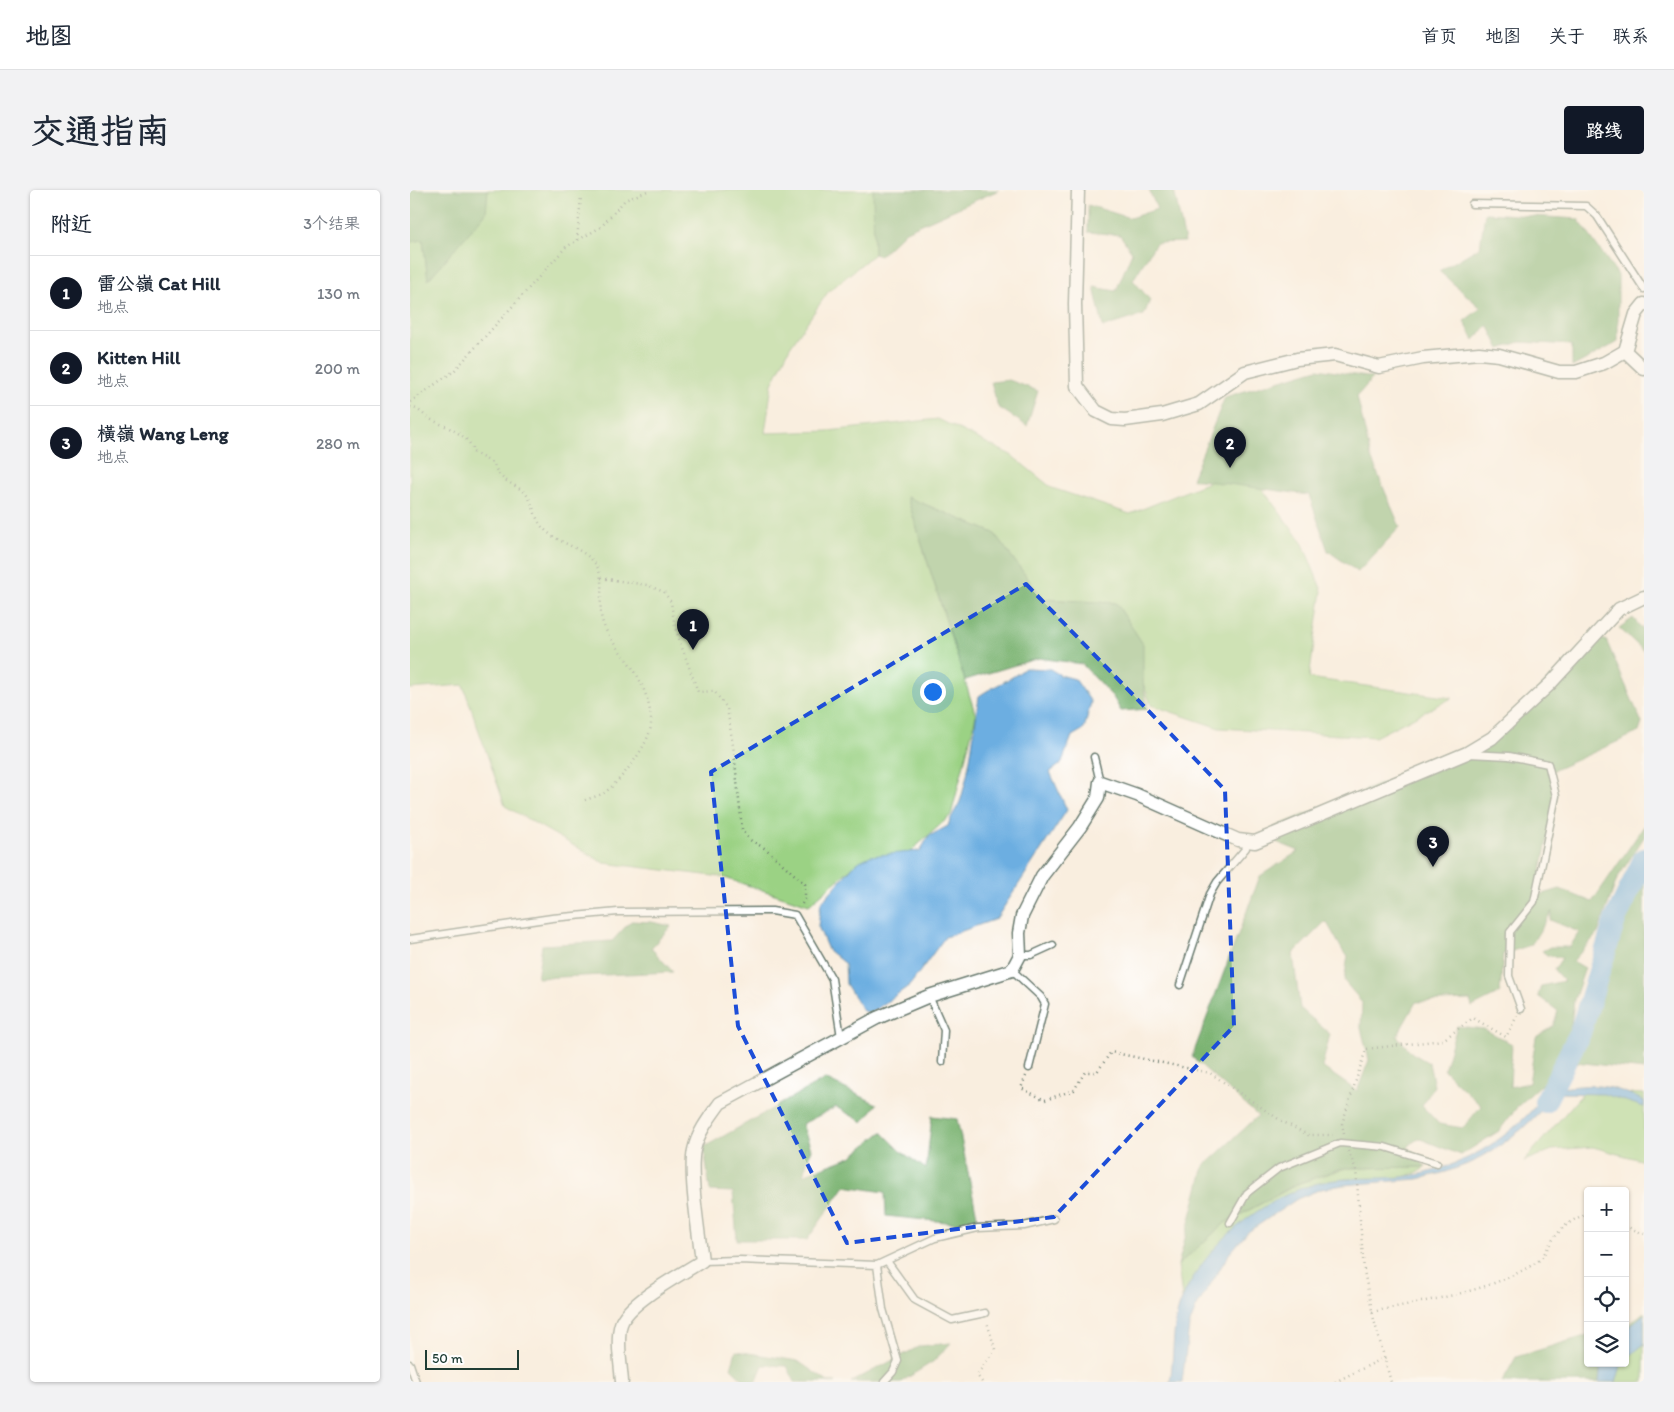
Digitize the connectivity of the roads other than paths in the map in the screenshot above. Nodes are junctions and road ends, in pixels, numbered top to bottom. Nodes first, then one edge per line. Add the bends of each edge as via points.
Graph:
1 (1078, 190) edge
2 (1472, 204) dead end
3 (1644, 289) edge
4 (1644, 304) edge
5 (1625, 350) junction
6 (1644, 370) edge
7 (1644, 597) edge
8 (1467, 754) junction
9 (1094, 757) dead end
10 (1100, 782) junction
11 (1246, 842) junction
12 (410, 939) edge
13 (1053, 945) dead end
14 (1020, 955) junction
15 (1012, 970) junction
16 (1180, 985) dead end
17 (929, 996) junction
18 (1522, 1008) road end
19 (841, 1037) junction
20 (942, 1062) dead end
21 (1029, 1068) road end
22 (1437, 1163) dead end
23 (1054, 1219) dead end
24 (1230, 1224) dead end
25 (702, 1261) junction
26 (887, 1261) junction
27 (877, 1264) junction
28 (985, 1313) road end
29 (410, 1365) edge
30 (416, 1382) edge
31 (622, 1382) edge
32 (884, 1382) edge

1 - 5 street via 1074,304 1077,386 1096,411 1112,419 1162,415 1199,404 1245,372 1297,359 1335,355 1379,367 1423,358 1480,353 1499,354 1560,372 1576,372 1604,363
2 - 3 lane via 1586,206 1597,216
4 - 5 street via 1636,314
5 - 6 street
7 - 8 street via 1619,609 1550,684 1492,738
8 - 11 street via 1255,842
8 - 18 lane via 1509,756 1548,764 1556,796 1534,902 1510,932 1509,976
9 - 10 lane
10 - 11 street
10 - 14 street via 1098,798 1042,876 1022,916
11 - 16 lane via 1246,848 1210,894
12 - 19 lane via 552,918 618,912 772,911 795,914 832,979
13 - 14 lane via 1031,955
14 - 15 street
15 - 17 street
15 - 21 lane via 1045,1004
17 - 19 street
17 - 20 lane via 944,1030
19 - 25 street via 720,1103 703,1126 694,1150
22 - 24 lane via 1385,1146 1346,1143 1279,1168 1246,1194
23 - 26 lane via 1024,1226 978,1228 935,1238
25 - 27 lane
25 - 31 street via 636,1305 621,1323
26 - 27 lane
26 - 28 lane via 915,1300 952,1320
27 - 32 lane via 883,1309 898,1361 894,1372
29 - 30 lane

